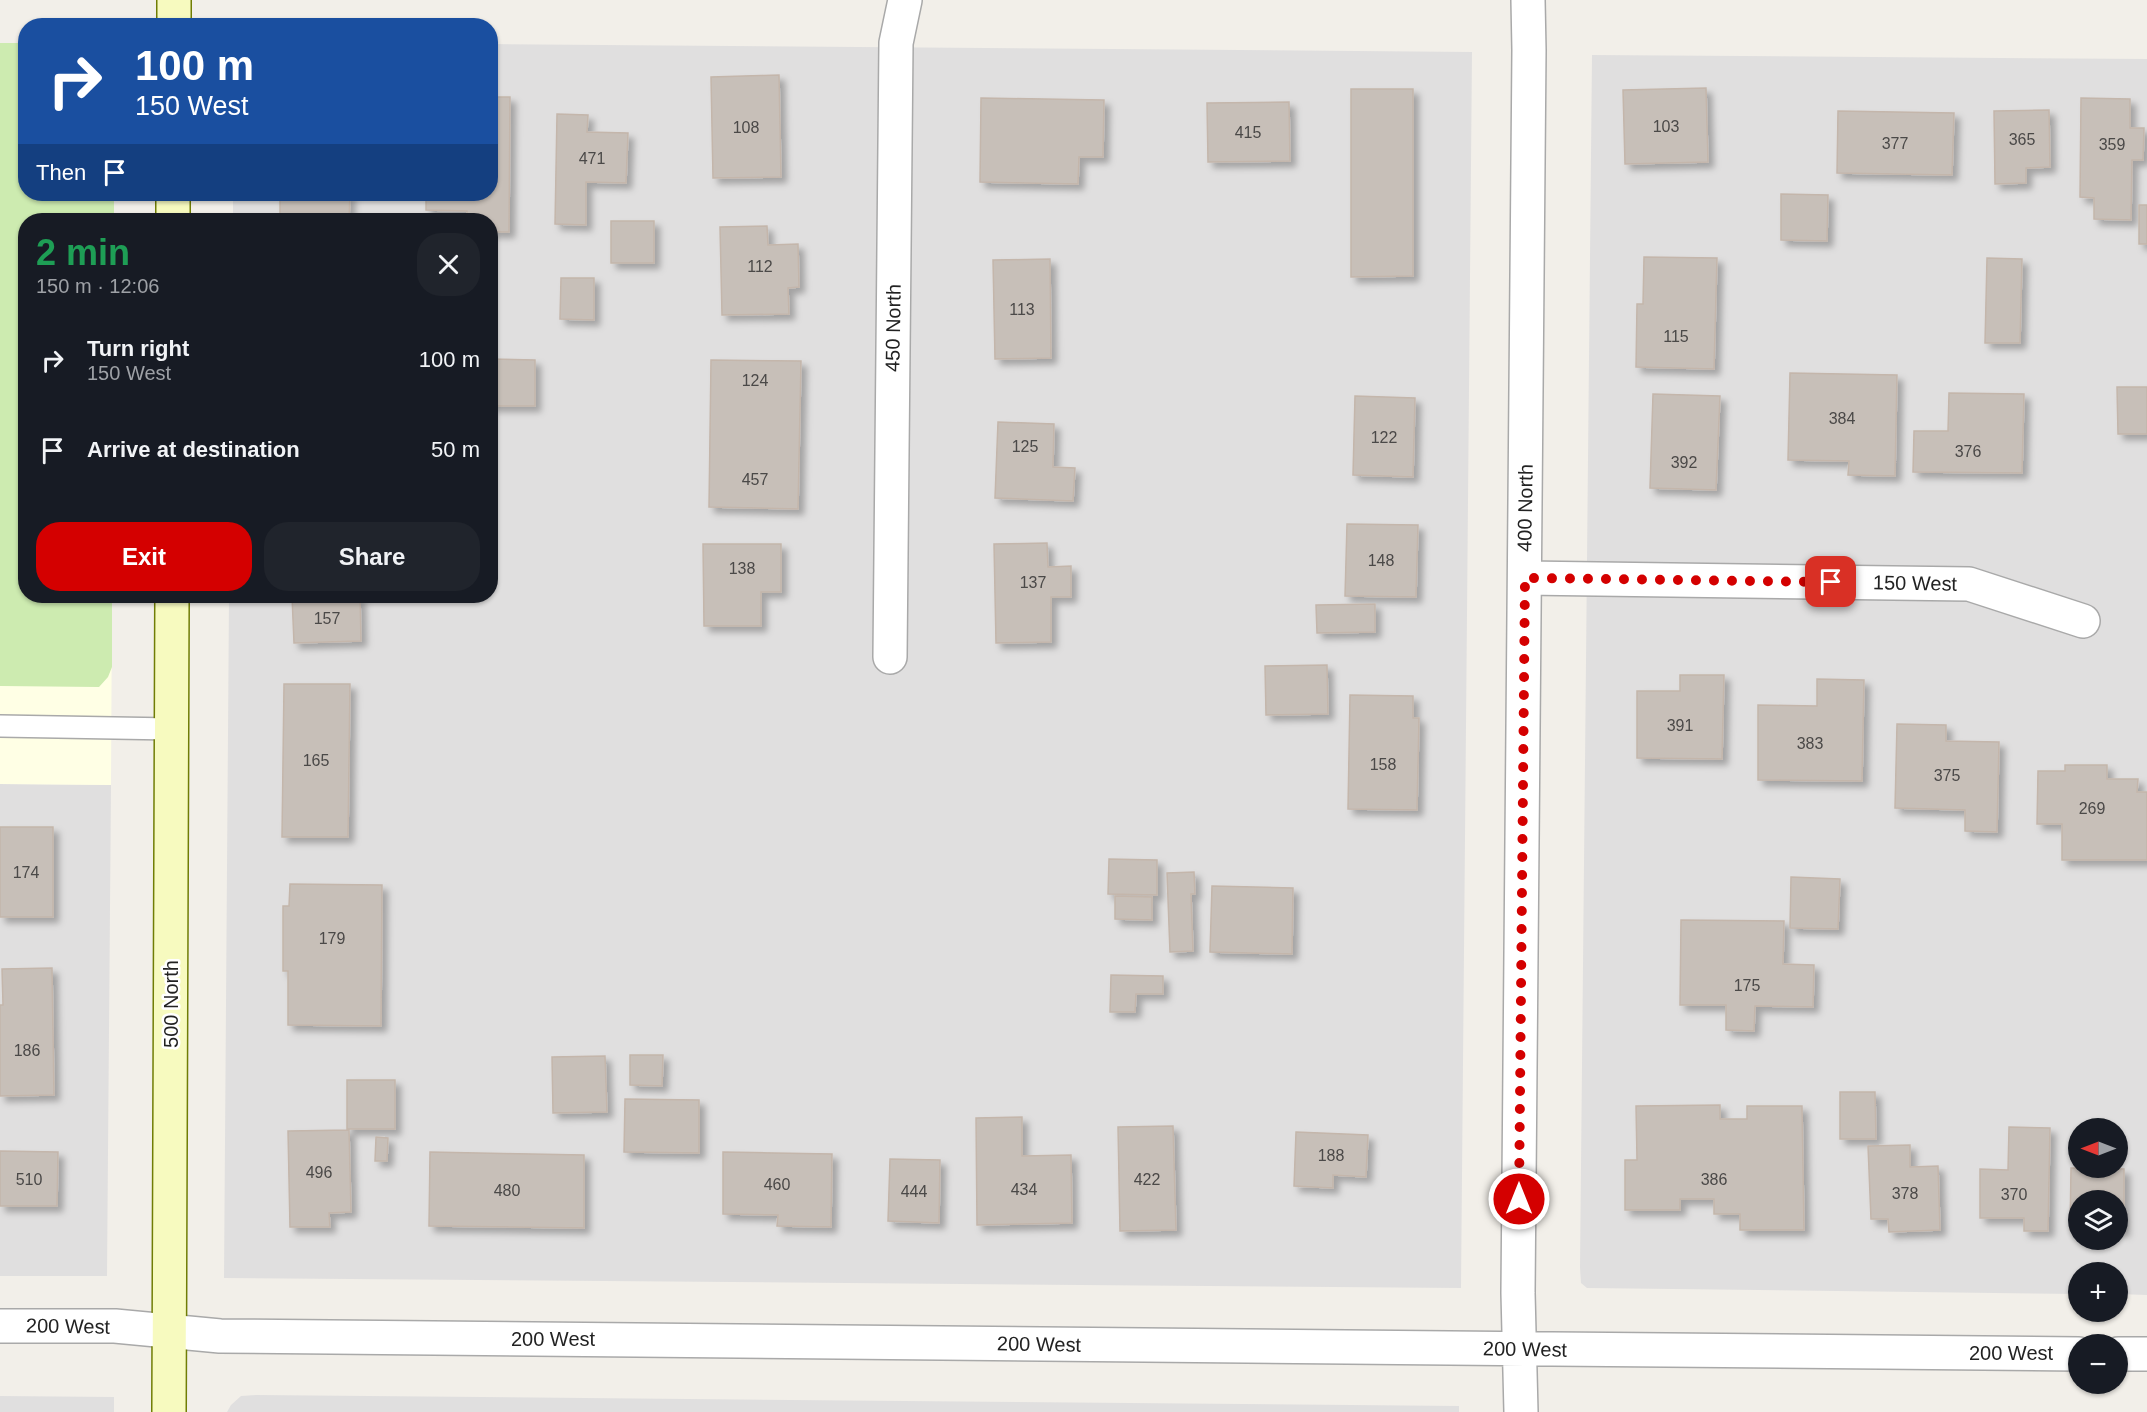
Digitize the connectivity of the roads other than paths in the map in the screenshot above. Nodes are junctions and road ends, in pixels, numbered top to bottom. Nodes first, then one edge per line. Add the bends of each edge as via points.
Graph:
1 (174, 0) edge
2 (905, 0) edge
3 (1528, 0) edge
4 (174, 18) edge
5 (1525, 578) junction
6 (172, 603) edge
7 (2083, 621) dead end
8 (890, 657) dead end
9 (0, 726) edge
10 (172, 729) junction
11 (0, 1326) edge
12 (169, 1331) junction
13 (1519, 1349) junction
14 (2068, 1354) edge
15 (2128, 1354) edge
16 (2147, 1354) edge
17 (169, 1412) edge
18 (1521, 1412) edge

1 - 4 street
2 - 8 street, 450 North via 896,43
3 - 5 street, 400 North
5 - 7 street, 150 West via 1970,584
5 - 13 street, 400 North
6 - 10 street, 500 North
9 - 10 lane
10 - 12 street, 500 North
11 - 12 street, 200 West via 115,1326
12 - 13 street, 200 West via 220,1336
12 - 17 street, 500 North
13 - 14 street, 200 West
13 - 18 street, 400 North
15 - 16 street

